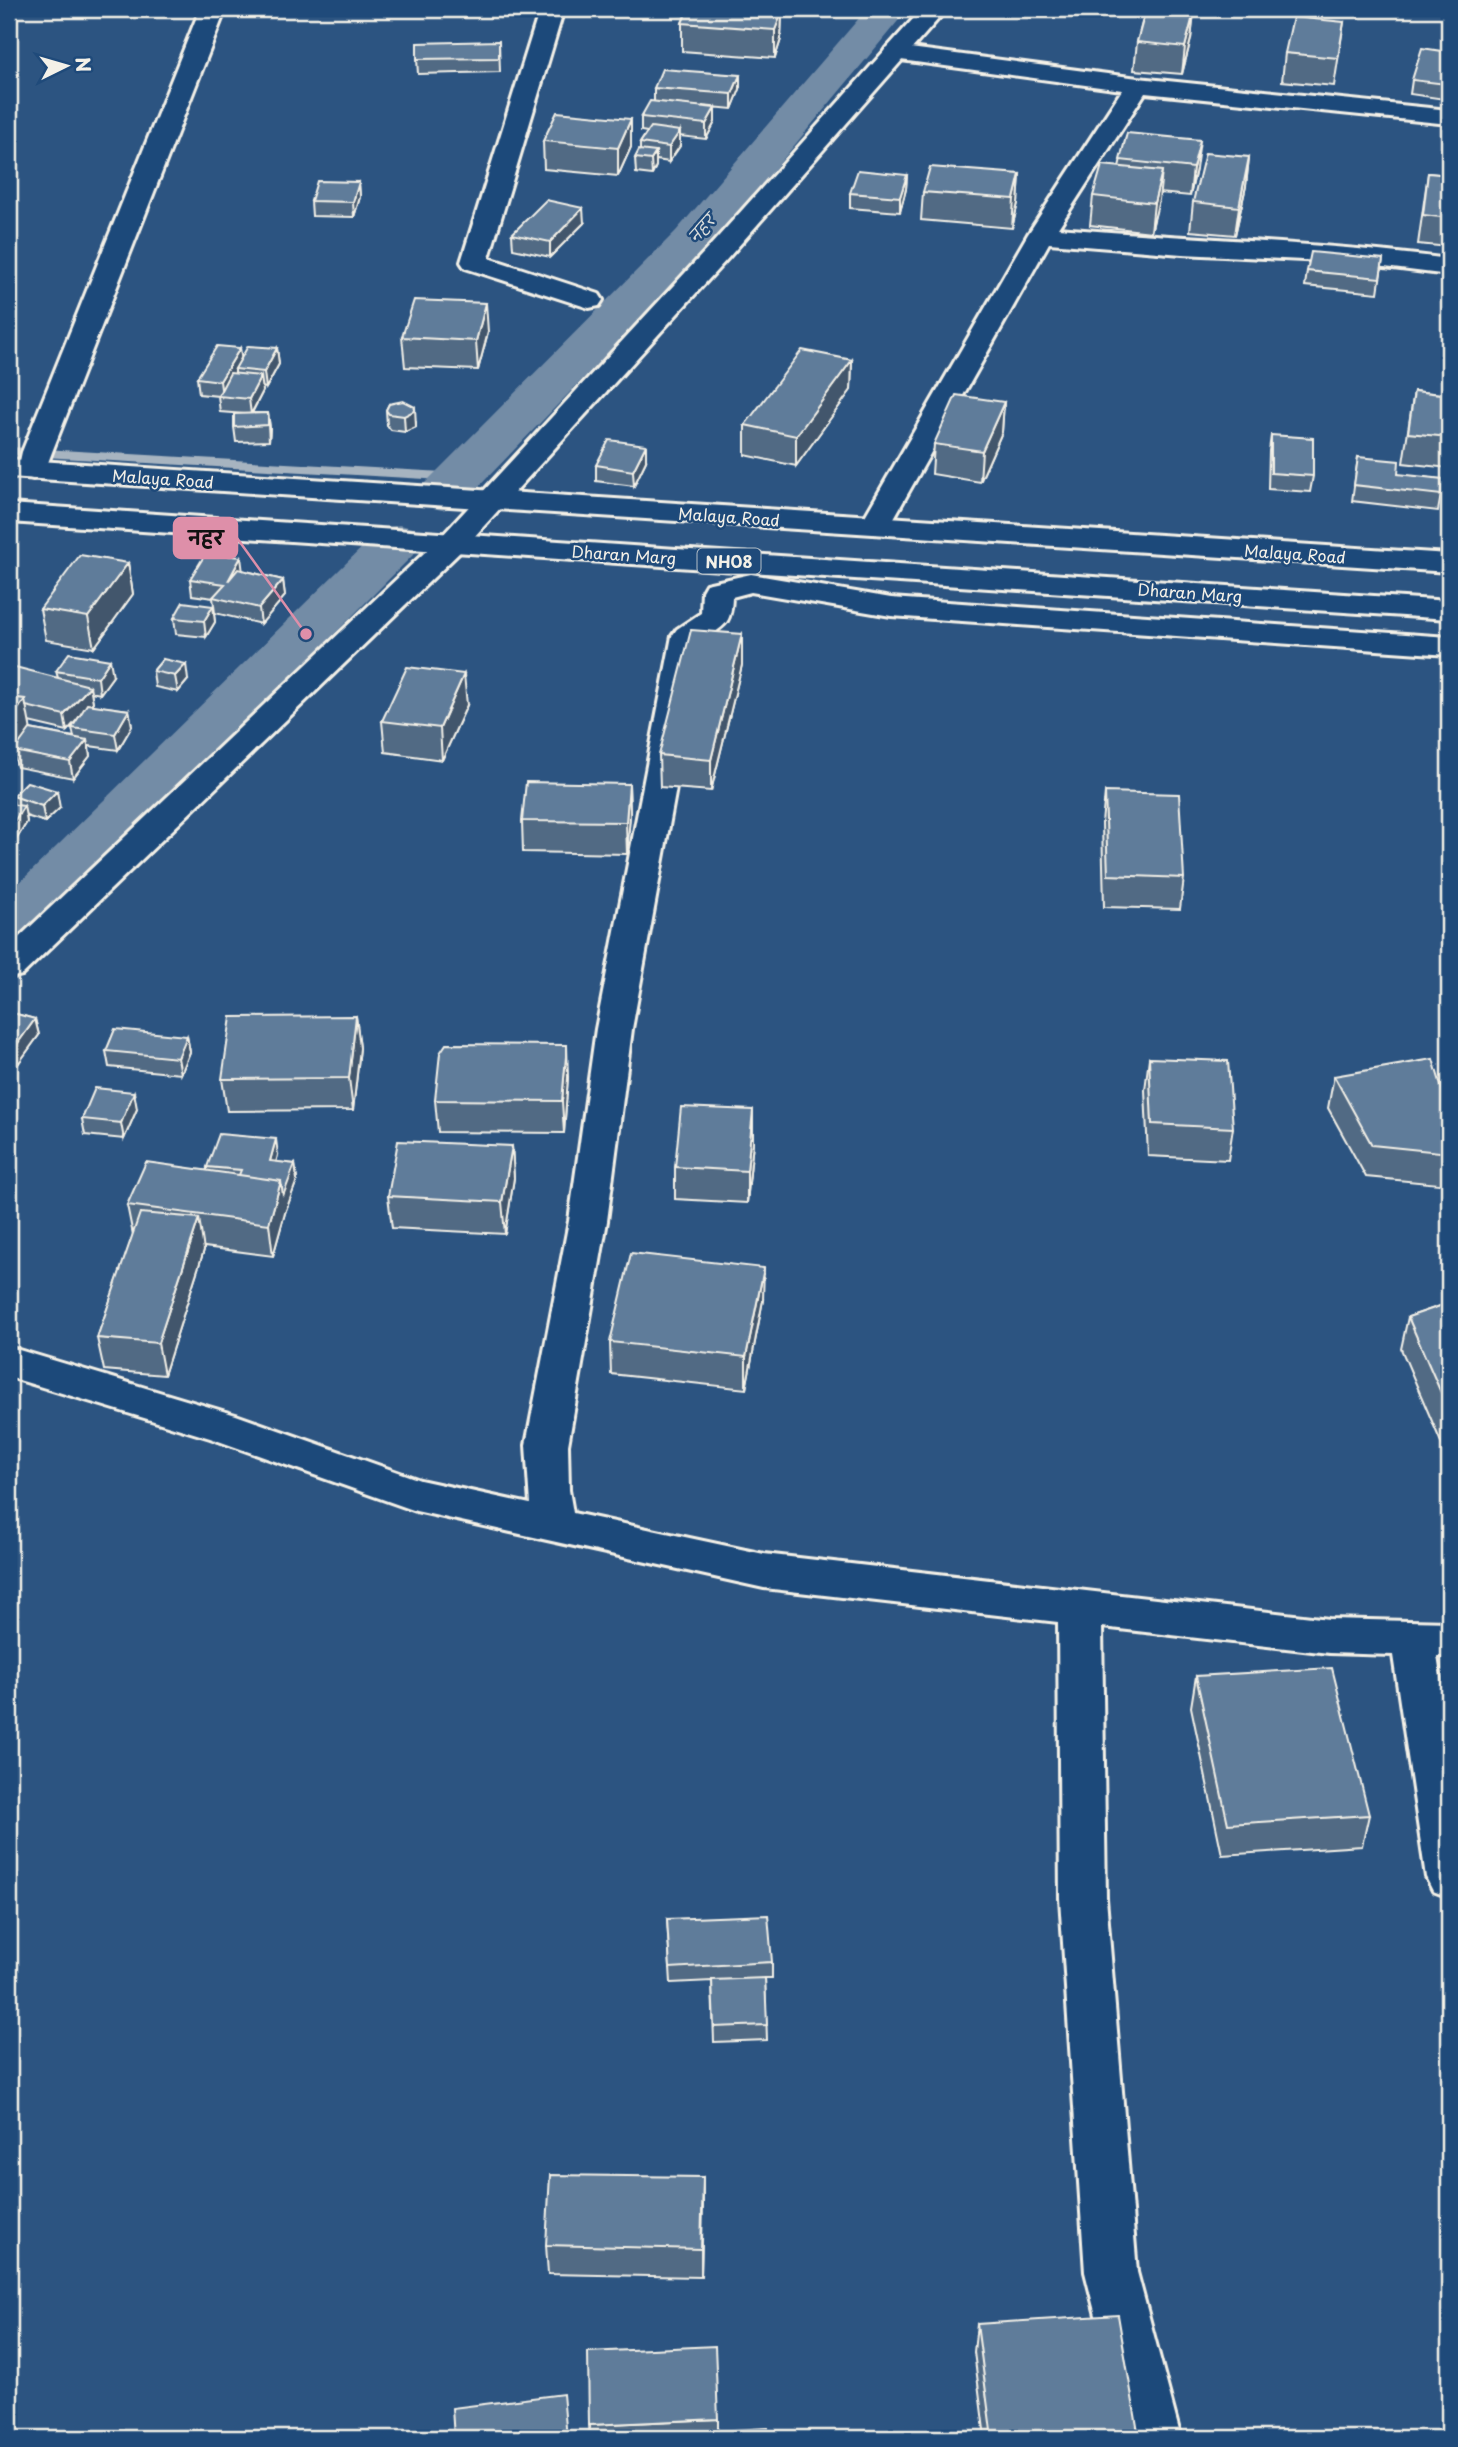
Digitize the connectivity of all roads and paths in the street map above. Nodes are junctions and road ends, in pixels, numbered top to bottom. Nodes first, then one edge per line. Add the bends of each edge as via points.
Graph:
1 (212, 9) edge
2 (552, 9) edge
3 (935, 9) edge
4 (895, 53) junction
5 (1138, 85) junction
6 (1449, 117) edge
7 (1041, 234) junction
8 (1449, 267) edge
9 (589, 300) dead end
10 (21, 469) edge
11 (491, 500) junction
12 (9, 513) edge
13 (875, 525) junction
14 (452, 543) junction
15 (1449, 563) edge
16 (1449, 610) edge
17 (1449, 646) edge
18 (9, 967) edge
19 (9, 1362) edge
20 (555, 1525) junction
21 (1080, 1607) junction
22 (1430, 1639) edge
23 (1449, 1877) edge
24 (1154, 2438) edge

1 - 10 street via 37,452
2 - 9 street via 474,262
3 - 4 street
4 - 5 street
4 - 11 street
5 - 6 street
5 - 7 street
7 - 8 street via 1344,254
7 - 13 street
10 - 11 street, Malaya Road
11 - 13 street, Malaya Road
11 - 14 street
12 - 14 street, Dharan Marg / NH08
13 - 15 street, Malaya Road
14 - 16 street, Dharan Marg / NH08
14 - 18 street
17 - 20 street via 891,607 751,583 717,591 716,617 688,636 614,1029 588,1222 547,1445
19 - 20 street via 222,1426 416,1496
20 - 21 street via 764,1571
21 - 22 street via 1329,1636
21 - 24 street via 1083,1898 1111,2272
22 - 23 street

